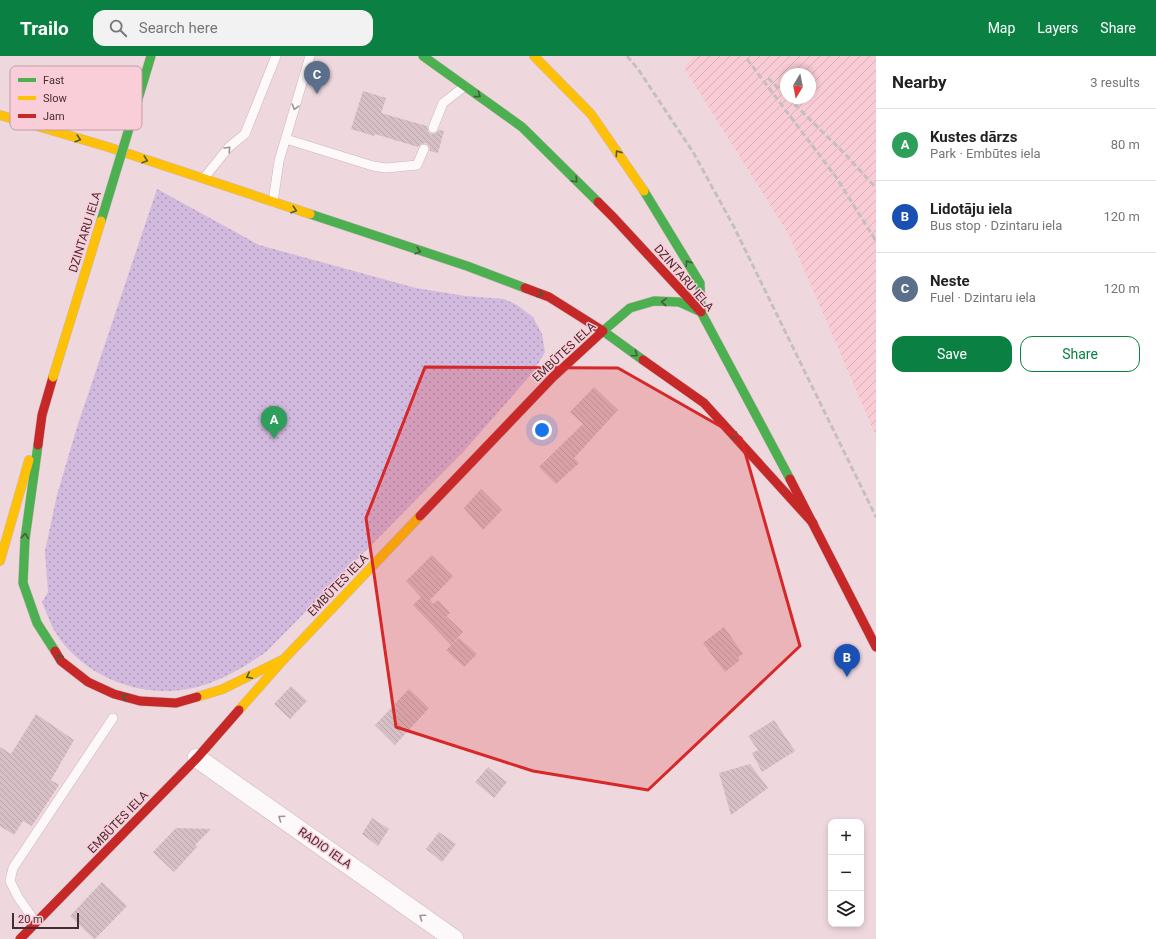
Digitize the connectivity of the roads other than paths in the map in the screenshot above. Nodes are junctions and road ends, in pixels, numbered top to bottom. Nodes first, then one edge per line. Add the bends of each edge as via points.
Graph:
1 (151, 56) edge
2 (276, 56) edge
3 (310, 56) edge
4 (423, 56) edge
5 (534, 56) edge
6 (142, 85) edge
7 (465, 86) junction
8 (0, 115) edge
9 (10, 118) edge
10 (433, 128) dead end
11 (49, 130) edge
12 (128, 130) edge
13 (286, 139) junction
14 (424, 149) dead end
15 (203, 180) junction
16 (273, 203) junction
17 (701, 312) junction
18 (603, 331) junction
19 (42, 415) junction
20 (813, 523) junction
21 (0, 561) edge
22 (876, 647) edge
23 (284, 659) junction
24 (113, 718) dead end
25 (197, 758) junction
26 (36, 923) junction
27 (20, 939) edge
28 (454, 939) edge

1 - 6 main road, DZINTARU IELA, bridge
15 -> 2 lane via 228,147 245,134
3 -> 13 lane
4 - 7 main road, DZINTARU IELA
17 -> 5 main road via 700,283 638,182 590,114
7 - 10 lane via 443,103
7 -> 17 main road, DZINTARU IELA via 522,127 614,218
8 -> 9 main road
11 -> 15 main road
12 - 19 main road, DZINTARU IELA, bridge
13 - 14 lane via 386,168 417,165
13 - 16 lane via 279,161
15 - 16 main road
16 -> 18 main road via 467,266 549,297
17 -> 18 main road, EMBŪTES IELA via 679,302 654,301 630,308
17 - 20 main road, DZINTARU IELA
18 -> 20 main road via 704,403
18 - 23 main road, EMBŪTES IELA via 553,377
19 - 21 main road
23 -> 19 main road via 222,689 176,703 140,701 114,694 88,682 61,661 37,623 23,583 25,538
20 - 22 main road, DZINTARU IELA
23 - 25 main road, EMBŪTES IELA
24 - 26 lane via 13,868 10,881
25 - 26 main road, EMBŪTES IELA
28 -> 25 street, RADIO IELA
26 - 27 main road, EMBŪTES IELA

